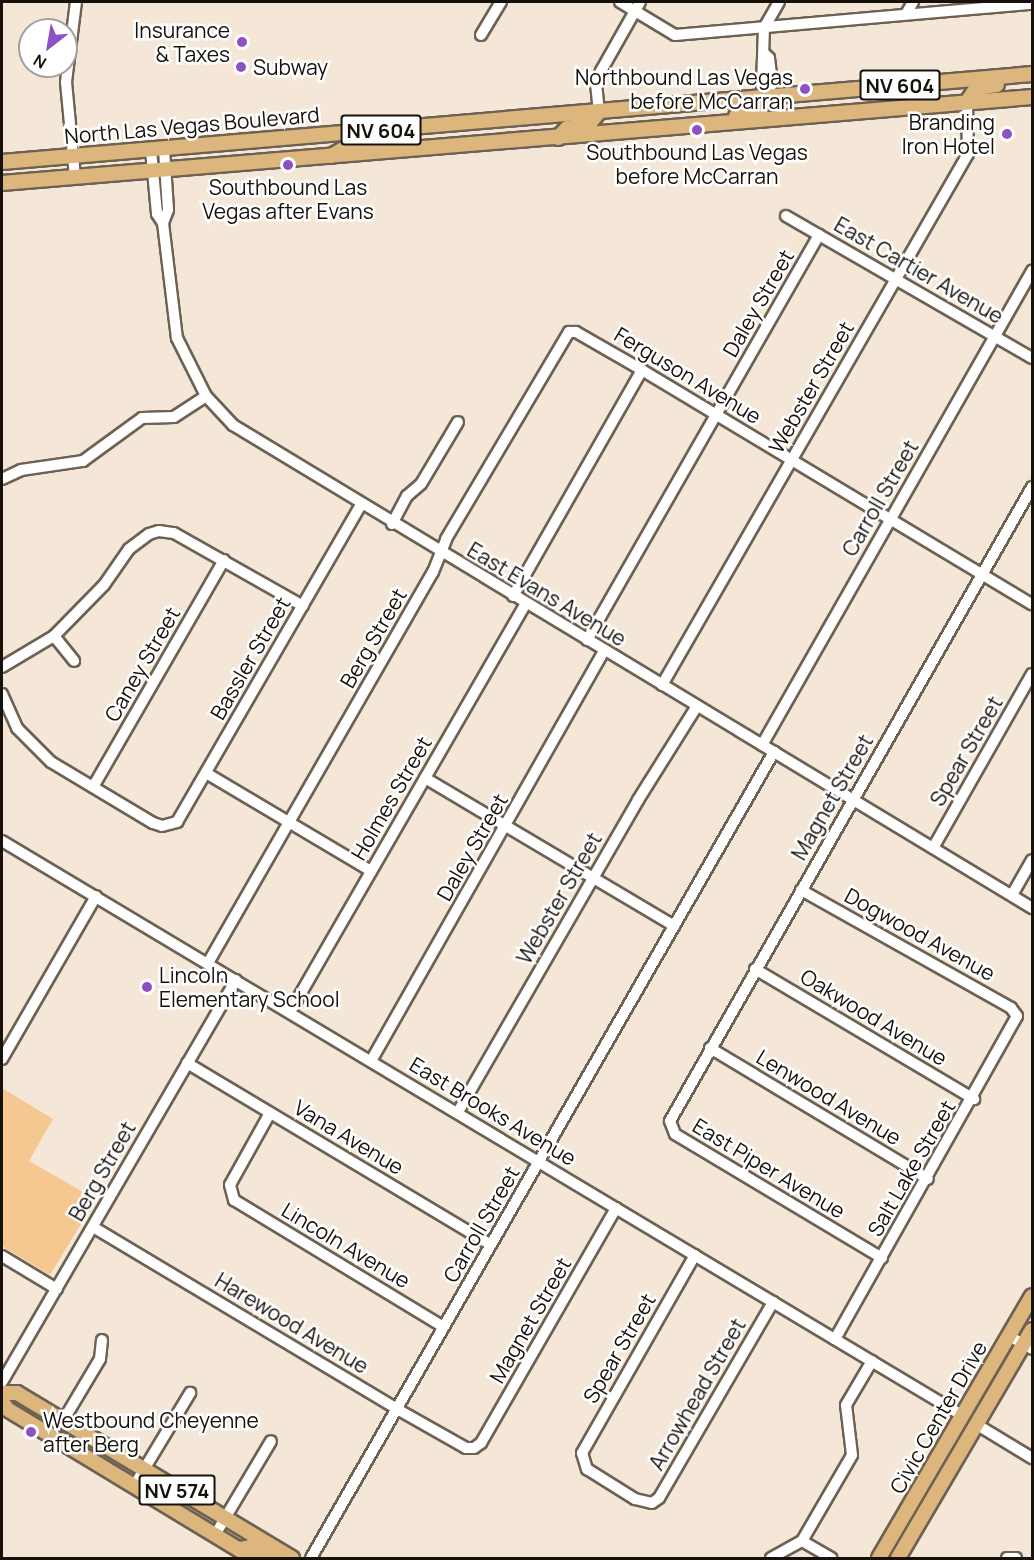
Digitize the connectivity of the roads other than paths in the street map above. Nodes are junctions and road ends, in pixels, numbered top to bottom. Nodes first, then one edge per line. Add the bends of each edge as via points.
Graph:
1 (76, 2) edge
2 (501, 2) edge
3 (620, 2) edge
4 (778, 2) edge
5 (913, 2) edge
6 (1032, 4) edge
7 (638, 6) edge
8 (906, 14) junction
9 (764, 28) junction
10 (481, 35) dead end
11 (1032, 74) edge
12 (1004, 76) junction
13 (1032, 88) edge
14 (767, 92) junction
15 (1032, 97) edge
16 (1018, 98) junction
17 (967, 102) junction
18 (649, 109) junction
19 (598, 112) junction
20 (728, 123) junction
21 (433, 126) junction
22 (381, 130) junction
23 (603, 134) junction
24 (558, 138) junction
25 (157, 149) junction
26 (393, 152) junction
27 (73, 155) junction
28 (330, 157) junction
29 (2, 162) edge
30 (159, 171) junction
31 (75, 177) junction
32 (2, 183) edge
33 (786, 216) dead end
34 (819, 235) junction
35 (1032, 271) edge
36 (896, 279) junction
37 (569, 332) joint
38 (995, 336) junction
39 (1032, 358) edge
40 (642, 370) junction
41 (206, 396) junction
42 (716, 414) junction
43 (458, 422) dead end
44 (792, 460) junction
45 (2, 479) edge
46 (1032, 488) edge
47 (361, 505) junction
48 (890, 519) junction
49 (392, 524) junction
50 (441, 553) junction
51 (224, 560) junction
52 (983, 574) junction
53 (513, 596) junction
54 (526, 604) junction
55 (1032, 604) edge
56 (303, 606) junction
57 (54, 636) junction
58 (586, 640) junction
59 (604, 651) junction
60 (74, 661) dead end
61 (2, 667) edge
62 (1032, 675) edge
63 (662, 686) junction
64 (2, 694) edge
65 (697, 706) junction
66 (762, 745) junction
67 (774, 752) junction
68 (206, 772) junction
69 (425, 778) junction
70 (93, 788) junction
71 (853, 800) junction
72 (289, 822) junction
73 (507, 826) junction
74 (2, 841) edge
75 (933, 848) junction
76 (1032, 860) edge
77 (371, 871) junction
78 (593, 878) junction
79 (801, 890) junction
80 (96, 896) junction
81 (1012, 896) junction
82 (1032, 908) edge
83 (674, 926) junction
84 (208, 963) junction
85 (755, 969) junction
86 (236, 980) junction
87 (290, 1012) junction
88 (1017, 1016) joint
89 (710, 1048) junction
90 (2, 1059) edge
91 (371, 1061) junction
92 (187, 1063) junction
93 (974, 1099) junction
94 (458, 1112) junction
95 (270, 1113) junction
96 (669, 1127) joint
97 (539, 1162) junction
98 (928, 1179) junction
99 (616, 1208) junction
100 (93, 1227) junction
101 (491, 1245) junction
102 (695, 1255) junction
103 (2, 1257) edge
104 (882, 1258) junction
105 (57, 1289) junction
106 (1032, 1296) edge
107 (773, 1302) junction
108 (444, 1327) junction
109 (1032, 1330) edge
110 (1010, 1335) junction
111 (835, 1339) junction
112 (102, 1340) dead end
113 (1028, 1346) edge
114 (872, 1361) junction
115 (2, 1382) edge
116 (2, 1393) edge
117 (190, 1393) dead end
118 (976, 1393) junction
119 (2, 1401) edge
120 (397, 1408) junction
121 (963, 1416) junction
122 (63, 1421) junction
123 (976, 1424) junction
124 (271, 1441) dead end
125 (474, 1448) joint
126 (1032, 1458) edge
127 (951, 1467) junction
128 (143, 1470) junction
129 (134, 1486) junction
130 (652, 1503) joint
131 (225, 1519) junction
132 (894, 1534) junction
133 (215, 1535) junction
134 (802, 1541) junction
135 (238, 1549) junction
136 (254, 1558) edge
137 (273, 1558) edge
138 (292, 1558) edge
139 (311, 1558) edge
140 (771, 1558) edge
141 (831, 1558) edge
142 (879, 1558) edge
143 (885, 1558) edge
144 (898, 1558) edge
145 (1007, 1558) edge
146 (1016, 1558) edge

1 - 27 street via 66,82
2 - 10 street
3 - 7 street
4 - 9 street
5 - 8 street
6 - 8 street
7 - 9 street via 675,35
7 - 19 street via 601,71 596,85
8 - 9 street
9 - 14 street via 762,85
11 - 12 main road, North Las Vegas Boulevard / NV 604
12 - 14 main road, North Las Vegas Boulevard / NV 604
12 - 17 main road via 995,86 972,91
13 - 16 main road
14 - 18 main road, North Las Vegas Boulevard / NV 604
14 - 20 main road via 761,108 741,113
15 - 16 main road, North Las Vegas Boulevard / NV 604
16 - 17 main road, North Las Vegas Boulevard / NV 604
17 - 20 main road, North Las Vegas Boulevard / NV 604
17 - 36 street, Webster Street via 968,154
18 - 19 main road, North Las Vegas Boulevard / NV 604
18 - 23 main road via 642,115 610,122
19 - 21 main road, North Las Vegas Boulevard / NV 604
19 - 24 main road via 590,123 567,128
20 - 23 main road, North Las Vegas Boulevard / NV 604
21 - 22 main road, North Las Vegas Boulevard / NV 604
21 - 26 main road via 420,135 397,139
22 - 25 main road, North Las Vegas Boulevard / NV 604
22 - 28 main road via 377,140 348,146
23 - 24 main road, North Las Vegas Boulevard / NV 604
24 - 26 main road, North Las Vegas Boulevard / NV 604
25 - 27 main road, North Las Vegas Boulevard / NV 604
25 - 30 street, East Evans Avenue
26 - 28 main road, North Las Vegas Boulevard / NV 604
27 - 29 main road, North Las Vegas Boulevard / NV 604
27 - 31 street
28 - 30 main road, North Las Vegas Boulevard / NV 604
30 - 31 main road, North Las Vegas Boulevard / NV 604
30 - 41 street, East Evans Avenue via 168,210 164,223 177,338
31 - 32 main road, North Las Vegas Boulevard / NV 604
33 - 34 street, East Cartier Avenue
34 - 36 street, East Cartier Avenue
34 - 42 street, Daley Street
35 - 38 street, Carroll Street
36 - 38 street, East Cartier Avenue
36 - 44 street, Webster Street
37 - 40 street, Ferguson Avenue via 576,332
37 - 50 street, Berg Street via 560,341
38 - 39 street, East Cartier Avenue
38 - 48 street, Carroll Street
40 - 42 street, Ferguson Avenue
40 - 53 street
41 - 45 street via 174,417 141,418 82,461 21,470
41 - 47 street, East Evans Avenue via 249,438
42 - 44 street, Ferguson Avenue
42 - 58 street, Daley Street
43 - 49 street
44 - 48 street, Ferguson Avenue
44 - 63 street, Webster Street
46 - 52 street, Magnet Street
47 - 49 street, East Evans Avenue
47 - 56 street, Bassler Street
48 - 52 street, Ferguson Avenue
48 - 66 street, Carroll Street
49 - 50 street, East Evans Avenue
50 - 53 street, East Evans Avenue
50 - 72 street, Berg Street
51 - 56 street
51 - 57 street via 174,533 149,534 129,549 104,585
51 - 70 street, Caney Street
52 - 55 street, Ferguson Avenue
52 - 71 street, Magnet Street
53 - 54 street, East Evans Avenue
54 - 58 street, East Evans Avenue
54 - 69 street, Holmes Street
56 - 68 street, Bassler Street
57 - 60 street
57 - 61 street
58 - 59 street, East Evans Avenue
59 - 63 street, East Evans Avenue
59 - 73 street, Daley Street
62 - 75 street, Spear Street
63 - 65 street, East Evans Avenue
64 - 70 street via 17,728 36,751
65 - 66 street, East Evans Avenue
65 - 78 street, Webster Street
66 - 67 street, East Evans Avenue
67 - 71 street, East Evans Avenue
67 - 83 street, Carroll Street
68 - 70 street, Bassler Street via 177,822 169,825 153,823
68 - 72 street
69 - 73 street
69 - 77 street, Holmes Street
71 - 75 street, East Evans Avenue
71 - 79 street, Magnet Street
72 - 77 street
72 - 84 street, Berg Street
73 - 78 street
73 - 91 street, Daley Street
74 - 80 street, East Brooks Avenue
75 - 81 street, East Evans Avenue
76 - 81 street
77 - 87 street, Holmes Street
78 - 83 street
78 - 94 street, Webster Street
79 - 85 street, Magnet Street
79 - 88 street, Dogwood Avenue via 1011,1008
80 - 84 street, East Brooks Avenue
80 - 90 street
81 - 82 street, East Evans Avenue
83 - 97 street, Carroll Street
84 - 86 street, East Brooks Avenue
85 - 89 street, Magnet Street
85 - 93 street, Oakwood Avenue
86 - 87 street, East Brooks Avenue
86 - 92 street, Berg Street
87 - 91 street, East Brooks Avenue
88 - 93 street, Salt Lake Street
89 - 96 street, Magnet Street
89 - 98 street, Lenwood Avenue
91 - 94 street, East Brooks Avenue
92 - 95 street, Vana Avenue
92 - 100 street, Berg Street
93 - 98 street, Salt Lake Street
94 - 97 street, East Brooks Avenue
95 - 101 street, Vana Avenue
95 - 108 street, Lincoln Avenue via 230,1185 234,1200
96 - 104 street, East Piper Avenue
97 - 99 street, East Brooks Avenue
97 - 101 street, Carroll Street
98 - 104 street, Salt Lake Street
99 - 102 street, East Brooks Avenue
99 - 125 street, Magnet Street via 481,1443
100 - 105 street, Berg Street
100 - 120 street, Harewood Avenue
101 - 108 street, Carroll Street
102 - 107 street, East Brooks Avenue
102 - 130 street, Spear Street via 582,1453 586,1469 635,1499
103 - 105 street
104 - 111 street, Salt Lake Street
105 - 115 street, Berg Street
106 - 110 main road, Civic Center Drive
107 - 111 street, East Brooks Avenue
107 - 130 street, Arrowhead Street via 659,1498
108 - 120 street, Carroll Street
109 - 113 main road, Civic Center Drive
110 - 113 street
110 - 118 main road, Civic Center Drive
111 - 114 street, East Brooks Avenue
112 - 122 street via 100,1359
113 - 123 main road, Civic Center Drive
114 - 121 street, East Brooks Avenue
114 - 134 street via 846,1406 852,1455
116 - 122 main road, NV 574 via 17,1393
117 - 128 street
118 - 121 main road, Civic Center Drive
118 - 123 main road via 981,1398 972,1416
119 - 129 main road, NV 574 via 7,1410
120 - 125 street, Harewood Avenue via 466,1448
120 - 139 street, Carroll Street
121 - 127 main road via 963,1432 950,1456
121 - 132 main road, Civic Center Drive
122 - 128 main road, NV 574
123 - 126 street
123 - 127 main road, Civic Center Drive
124 - 131 street
127 - 144 main road, Civic Center Drive
128 - 129 street
128 - 131 main road, NV 574
129 - 133 main road, NV 574
131 - 133 street
131 - 138 main road, NV 574
132 - 142 main road, Civic Center Drive
132 - 143 main road
133 - 135 main road, NV 574
134 - 140 street
134 - 141 street
135 - 136 main road, NV 574
135 - 137 main road via 250,1547
145 - 146 street

